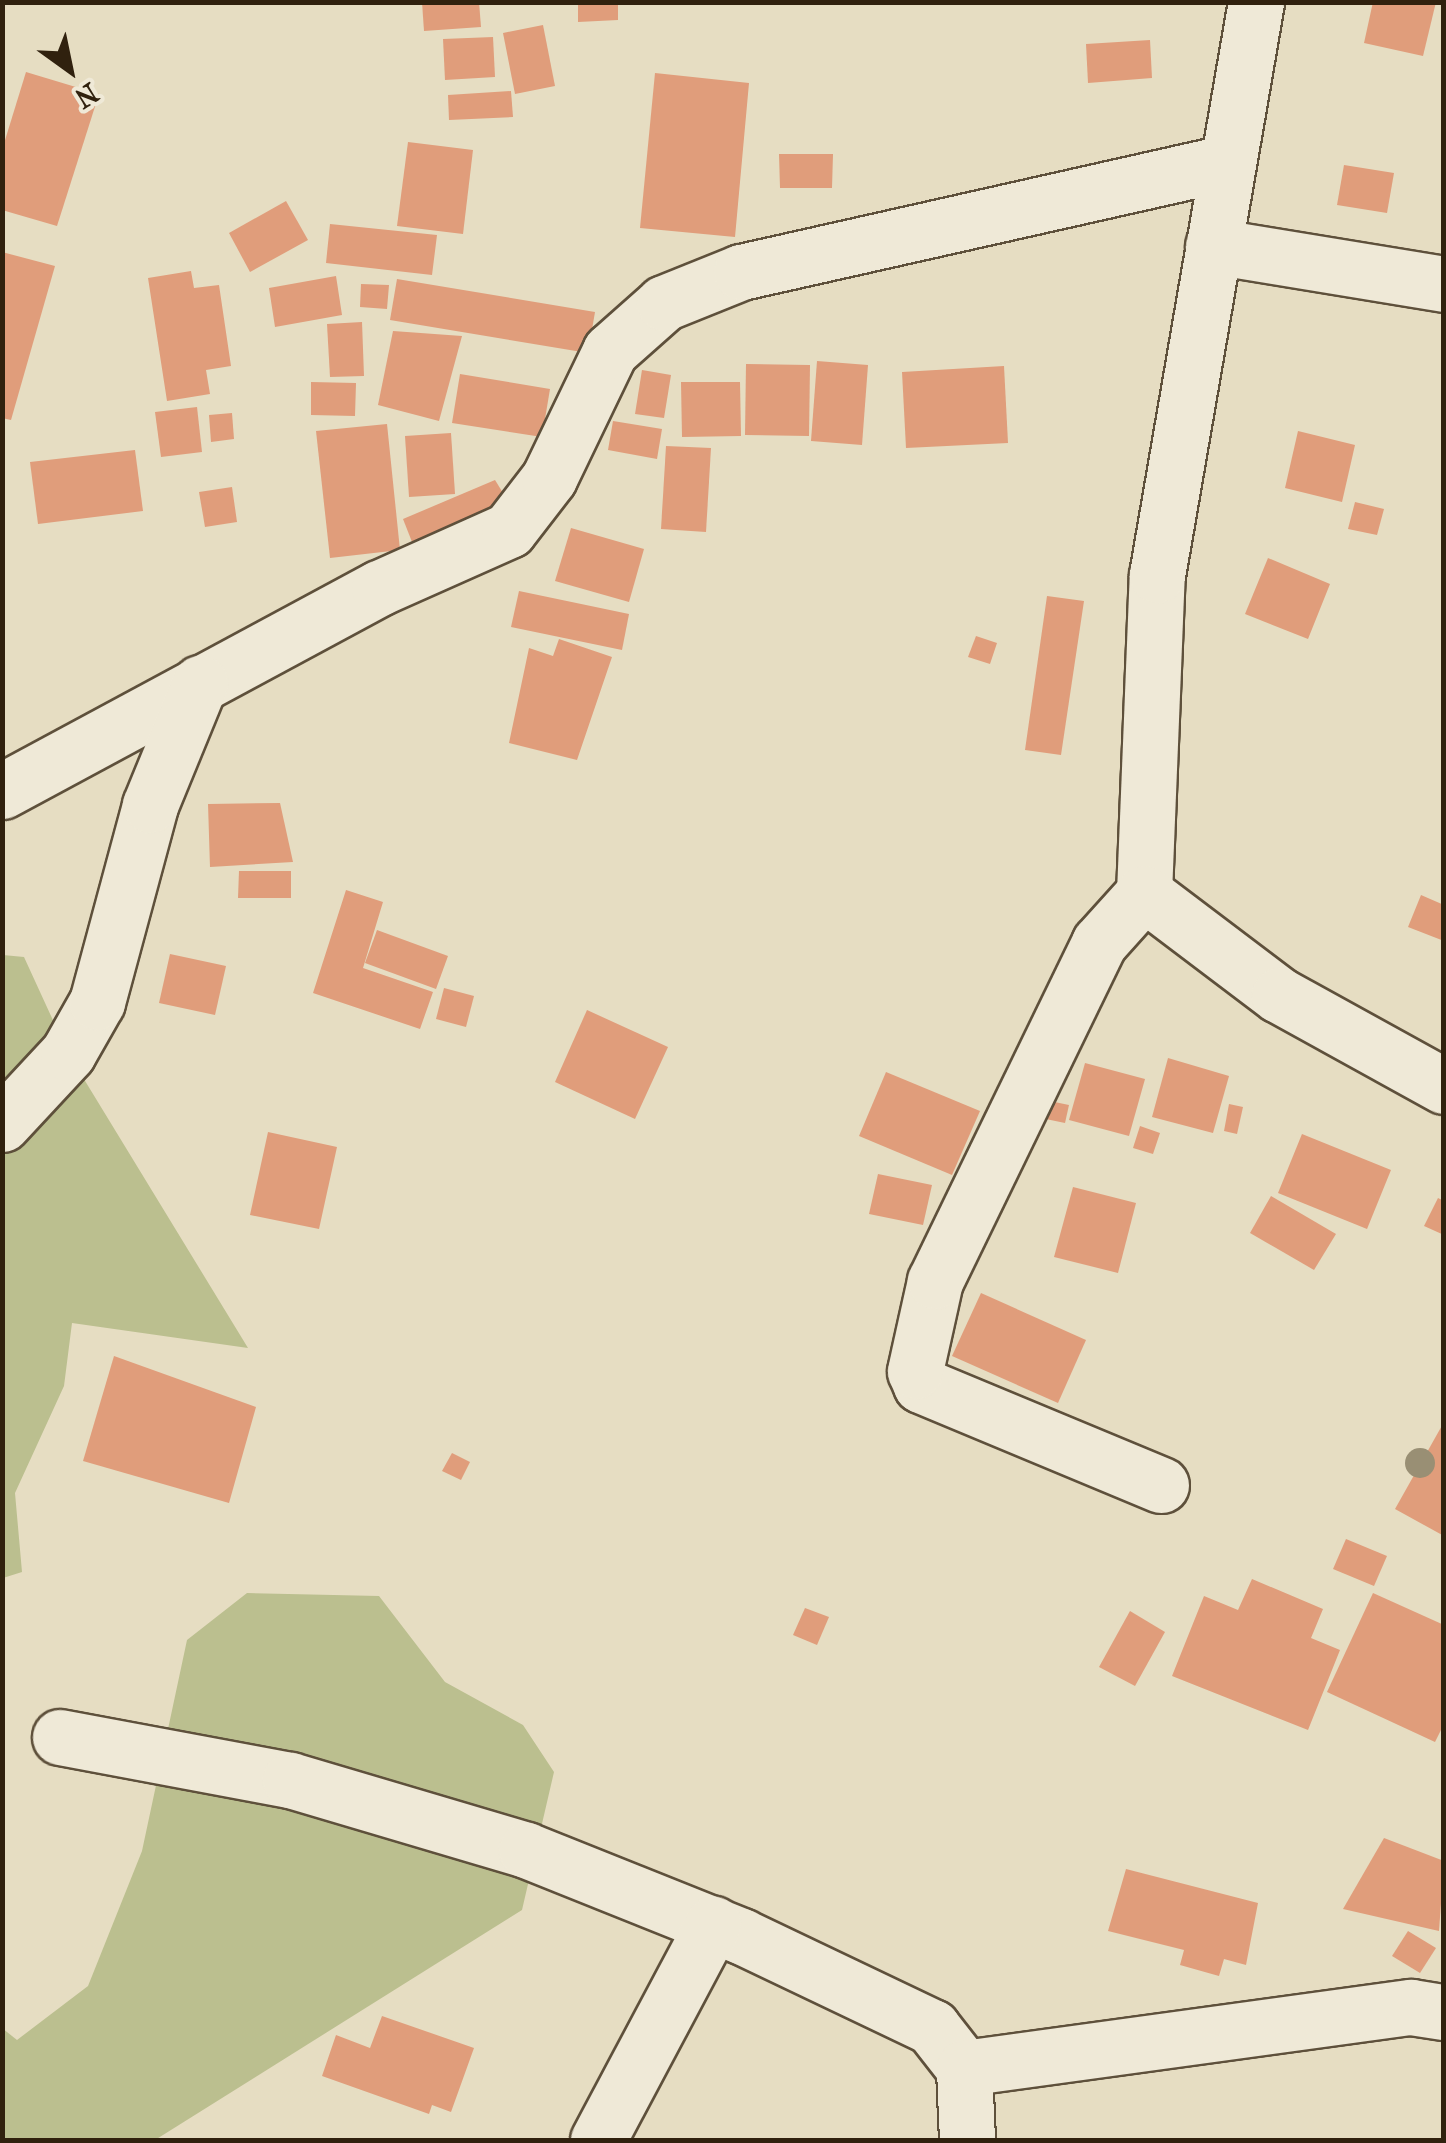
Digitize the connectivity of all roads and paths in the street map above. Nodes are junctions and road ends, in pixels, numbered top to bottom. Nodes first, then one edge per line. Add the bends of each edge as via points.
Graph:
1 (1256, 2) edge
2 (1221, 164) junction
3 (1213, 246) junction
4 (1444, 284) edge
5 (200, 682) junction
6 (2, 790) edge
7 (1144, 892) junction
8 (1444, 1086) edge
9 (2, 1124) edge
10 (1162, 1485) dead end
11 (60, 1737) dead end
12 (714, 1924) junction
13 (1444, 2012) edge
14 (964, 2068) junction
15 (598, 2140) edge
16 (967, 2140) edge

1 - 2 street
2 - 3 street
2 - 5 street via 741,272 664,303 610,352 549,478 509,530
3 - 4 street
3 - 7 street via 1157,574
5 - 6 street
5 - 9 street via 150,805 97,1002 68,1053
7 - 8 street via 1279,994
7 - 10 street via 1098,943 1046,1040 935,1281 915,1371 920,1384
11 - 12 street via 290,1780 526,1850
12 - 14 street via 917,2017
12 - 15 street
13 - 14 street via 1411,2007
14 - 16 street

